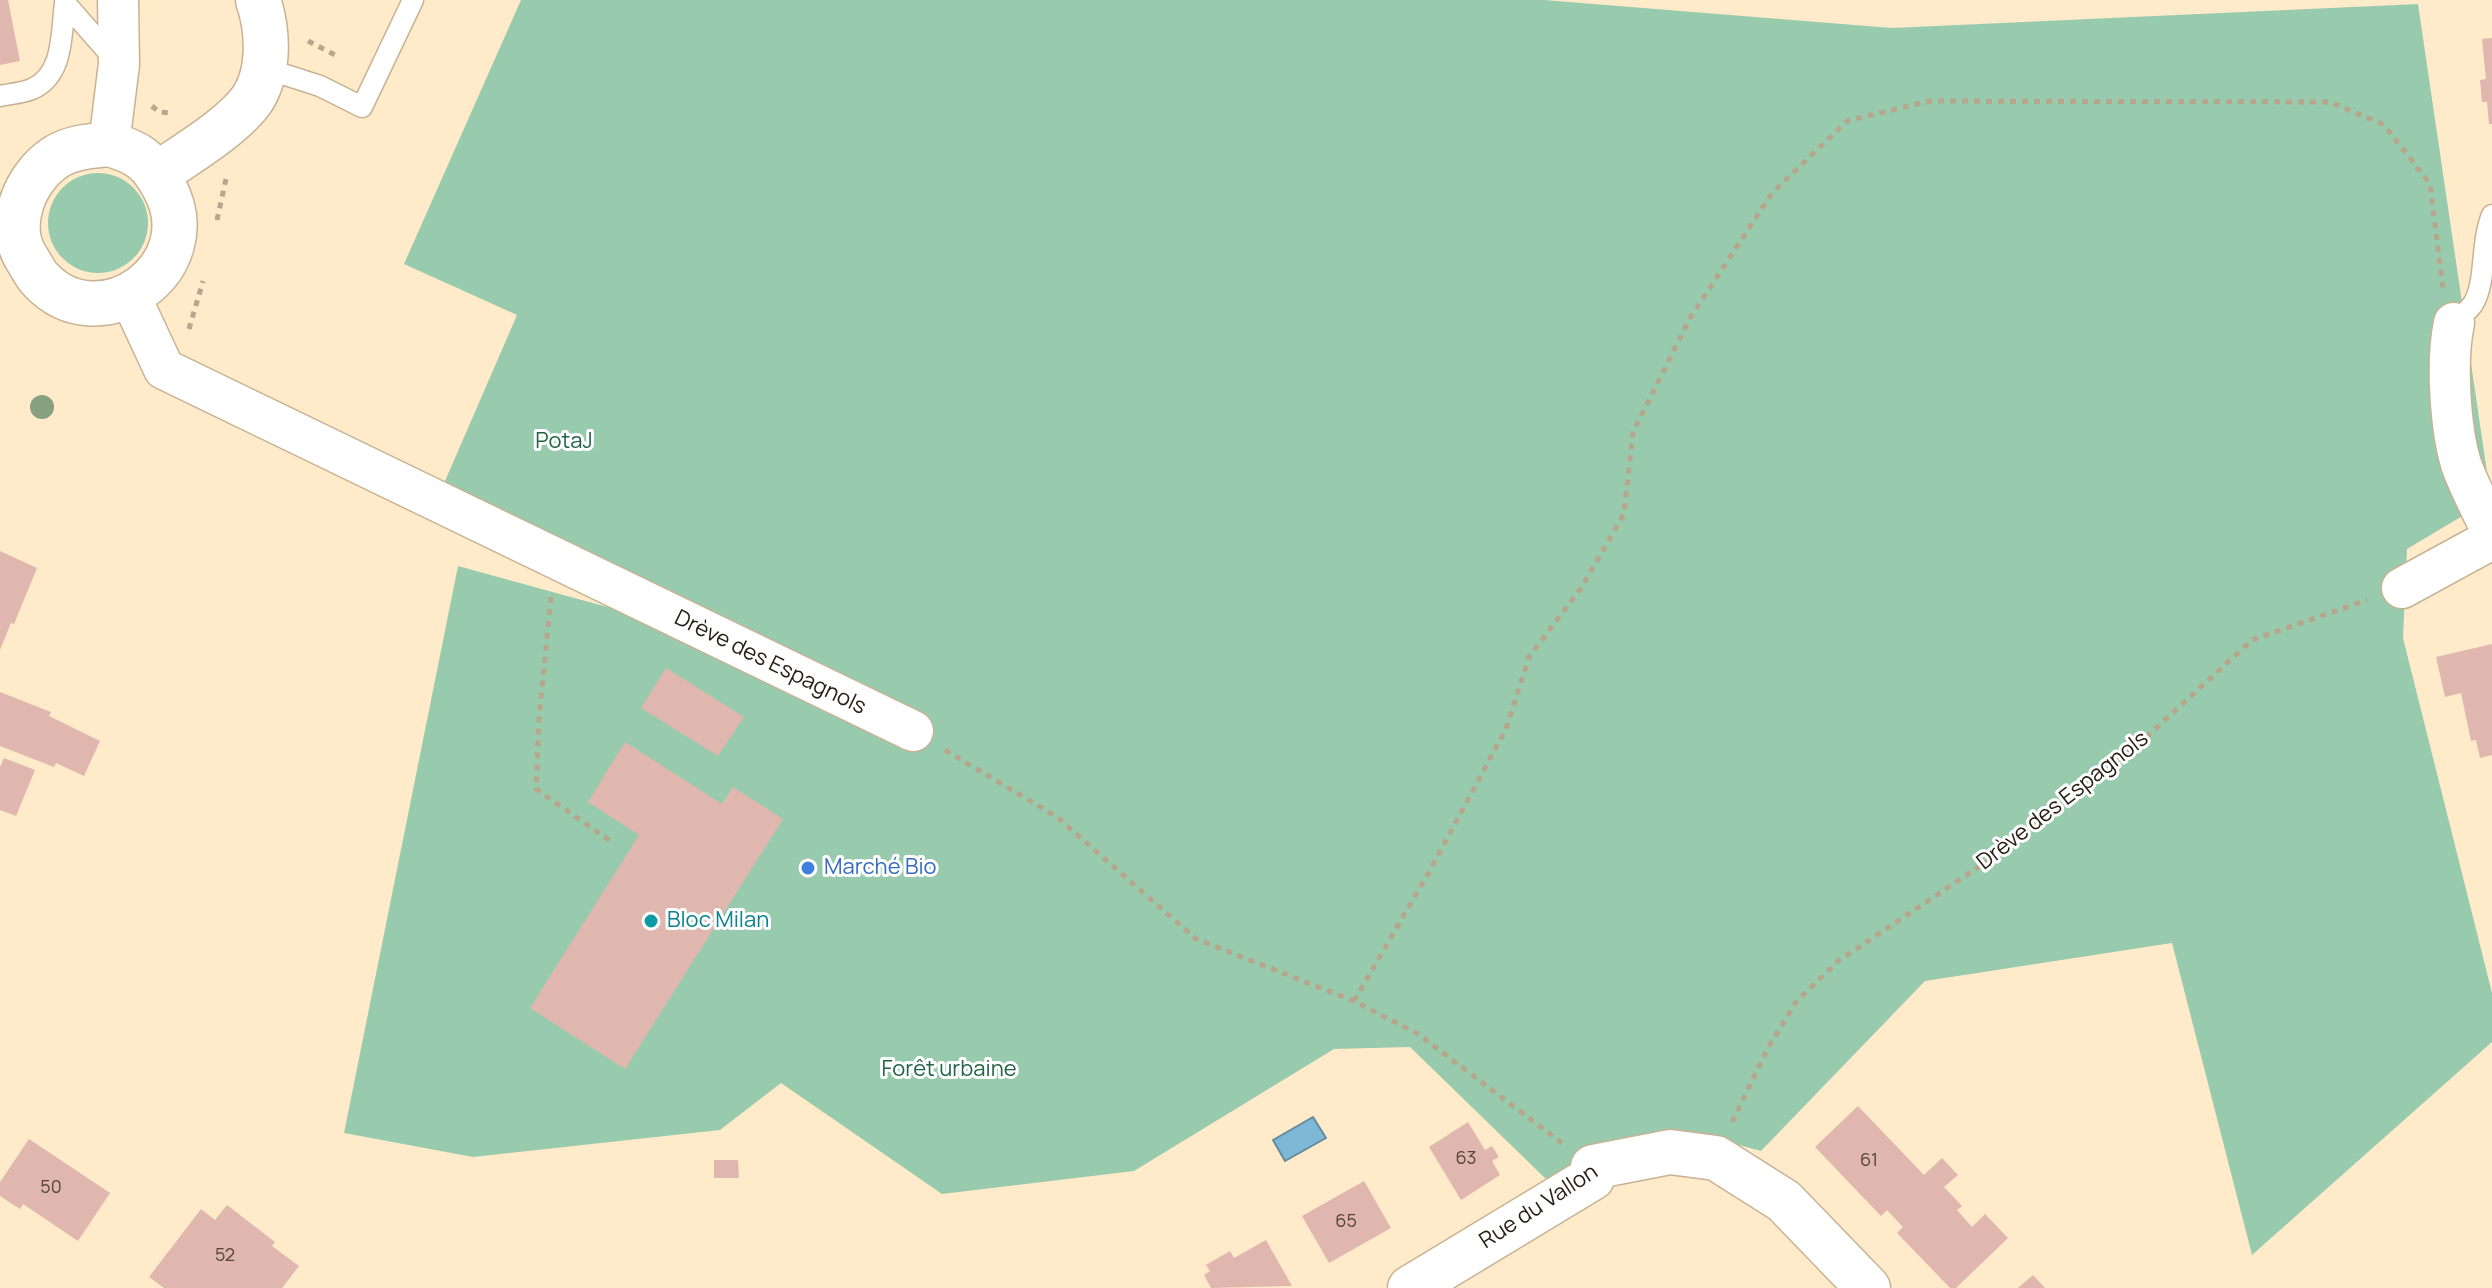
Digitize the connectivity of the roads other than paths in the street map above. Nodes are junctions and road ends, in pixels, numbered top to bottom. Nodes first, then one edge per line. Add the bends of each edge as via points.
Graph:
1 (118, 0) edge
2 (258, 0) edge
3 (413, 0) edge
4 (119, 64) junction
5 (264, 68) junction
6 (0, 96) edge
7 (109, 144) junction
8 (158, 174) junction
9 (2492, 215) edge
10 (9, 221) edge
11 (130, 296) junction
12 (2473, 310) edge
13 (2492, 532) edge
14 (2492, 539) edge
15 (2402, 588) road end
16 (913, 731) road end
17 (1410, 1288) edge
18 (1868, 1288) edge

1 - 4 street
2 - 5 street
3 - 5 lane via 362,107
4 - 6 lane via 65,3 50,78
4 - 7 street
5 - 8 street via 247,106
7 - 8 street via 137,152
7 - 10 street via 57,156 37,173
8 - 11 street via 172,199 176,228 169,256 153,279
9 - 12 lane
10 - 11 street via 40,280 67,298 99,304
11 - 16 street, Drève des Espagnols via 164,369
12 - 13 street via 2449,347 2455,437
14 - 15 street
17 - 18 street, Rue du Vallon via 1592,1178 1593,1167 1670,1152 1716,1158 1784,1201

